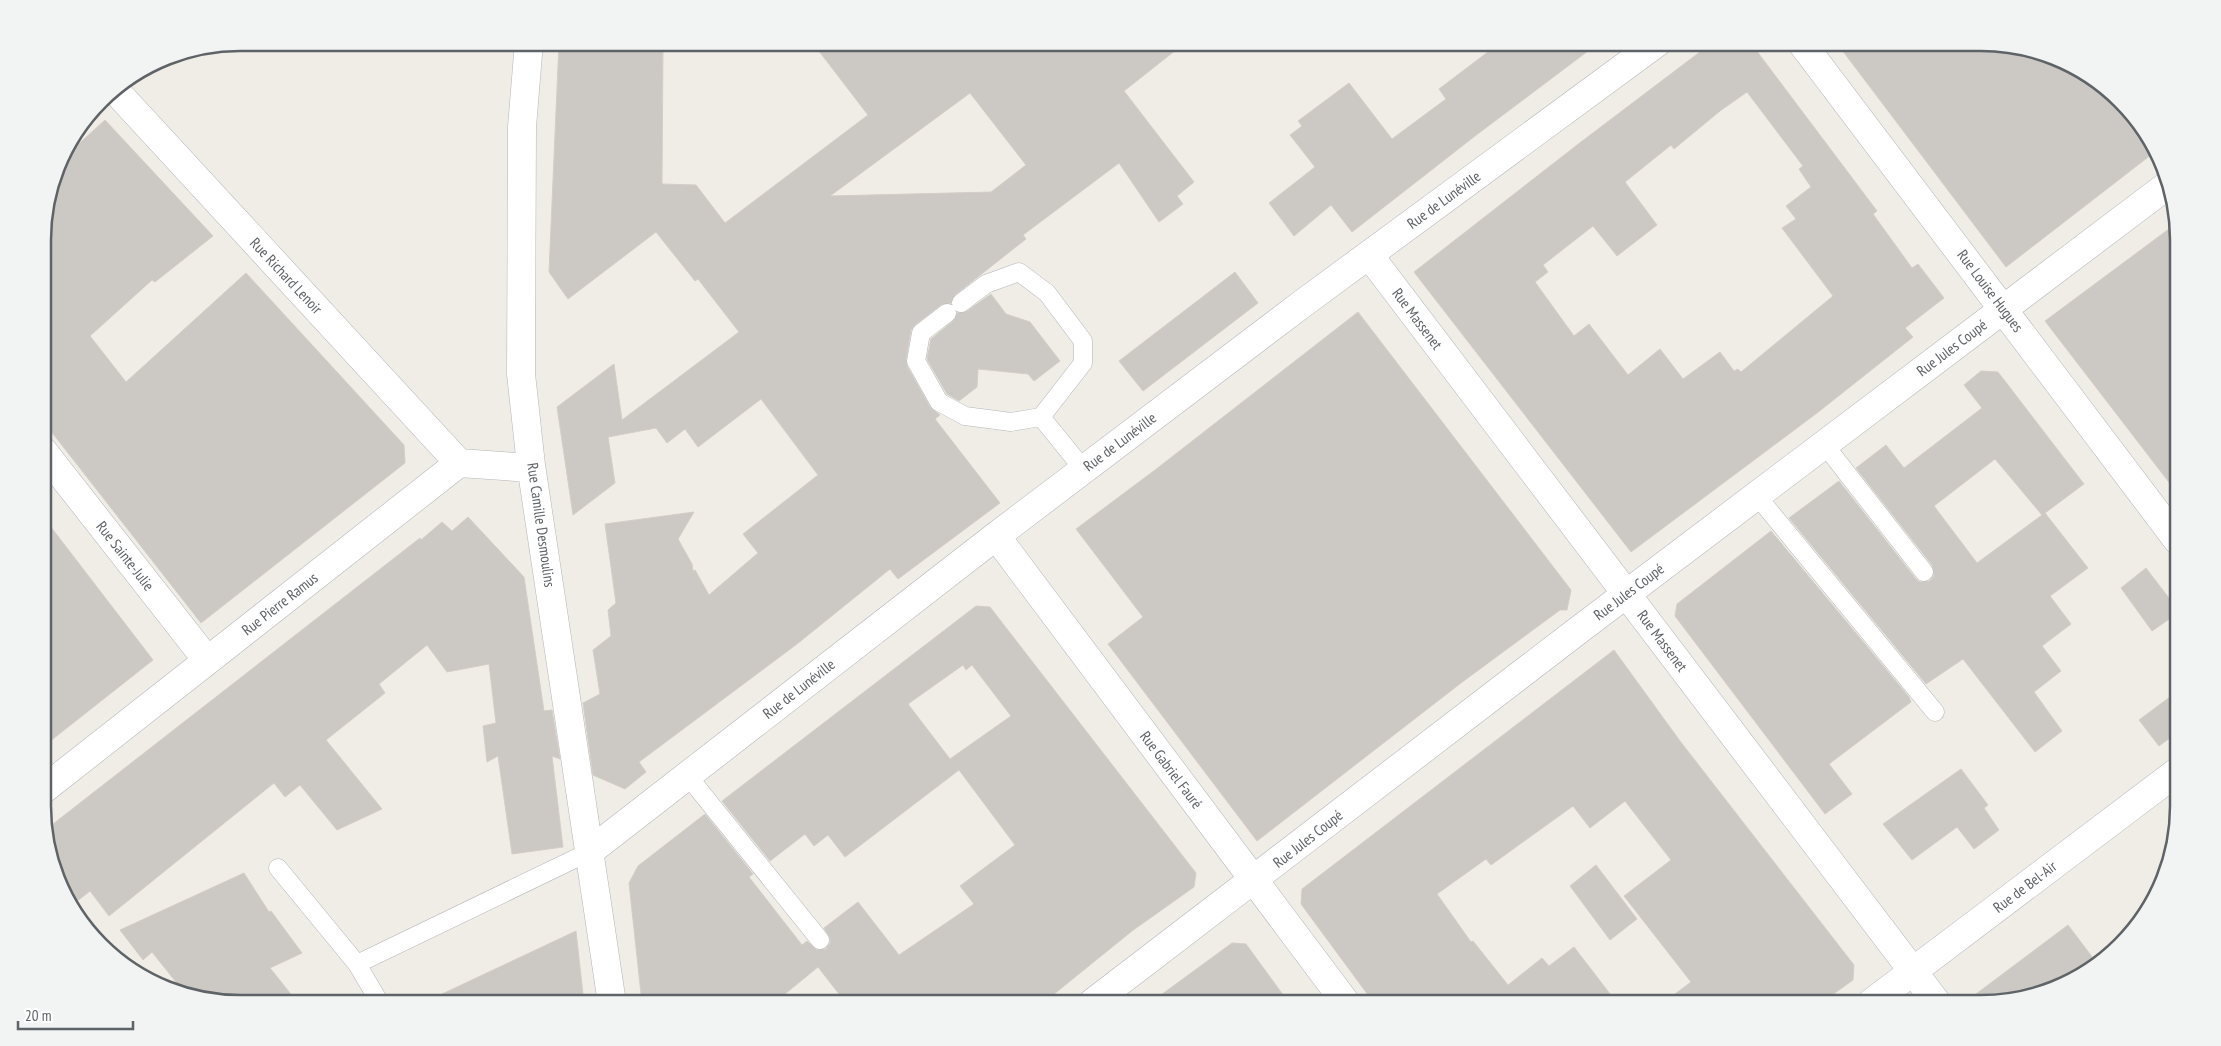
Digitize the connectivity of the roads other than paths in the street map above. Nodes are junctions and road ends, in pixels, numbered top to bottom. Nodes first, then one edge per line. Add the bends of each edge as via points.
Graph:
1 (528, 51) edge
2 (1646, 51) edge
3 (1808, 51) edge
4 (119, 95) edge
5 (2162, 189) edge
6 (1369, 255) junction
7 (2004, 309) junction
8 (1041, 417) junction
9 (1824, 444) junction
10 (51, 461) edge
11 (459, 464) junction
12 (532, 465) junction
13 (1084, 470) junction
14 (1757, 496) junction
15 (2170, 530) edge
16 (996, 536) junction
17 (1924, 572) dead end
18 (1626, 594) junction
19 (208, 660) junction
20 (1936, 712) dead end
21 (687, 775) junction
22 (2170, 777) edge
23 (51, 783) edge
24 (589, 852) junction
25 (278, 868) dead end
26 (1254, 880) junction
27 (820, 940) dead end
28 (357, 964) junction
29 (1913, 972) junction
30 (375, 995) edge
31 (611, 995) edge
32 (1103, 995) edge
33 (1340, 995) edge
34 (1882, 995) edge
35 (1931, 995) edge

1 - 12 street, Rue Camille Desmoulins via 522,127 521,374
2 - 6 street, Rue de Lunéville
3 - 7 street, Rue Louise Hugues
4 - 11 street, Rue Richard Lenoir
5 - 7 street, Rue Jules Coupé
6 - 13 street, Rue de Lunéville
6 - 18 street, Rue Massenet
7 - 9 street, Rue Jules Coupé
7 - 15 street, Rue Louise Hugues
8 - 8 lane via 1011,422 965,416 939,402 916,361 921,333 986,284 1019,272 1047,293 1083,341 1083,363
8 - 13 lane
9 - 14 street, Rue Jules Coupé
9 - 17 lane
10 - 19 street, Rue Sainte-Julie
11 - 12 street
11 - 19 street, Rue Pierre Ramus
12 - 24 street, Rue Camille Desmoulins
13 - 16 street, Rue de Lunéville
14 - 18 street, Rue Jules Coupé
14 - 20 lane
16 - 21 street, Rue de Lunéville
16 - 26 street, Rue Gabriel Fauré
18 - 26 street, Rue Jules Coupé
18 - 29 street, Rue Massenet
19 - 23 street, Rue Pierre Ramus
21 - 24 street, Rue de Lunéville
21 - 27 lane
22 - 29 street, Rue de Bel-Air
24 - 28 lane
24 - 31 street, Rue Camille Desmoulins
25 - 28 lane
26 - 32 street, Rue Jules Coupé
26 - 33 street, Rue Gabriel Fauré
28 - 30 lane
29 - 34 street, Rue de Bel-Air
29 - 35 street, Rue Massenet

